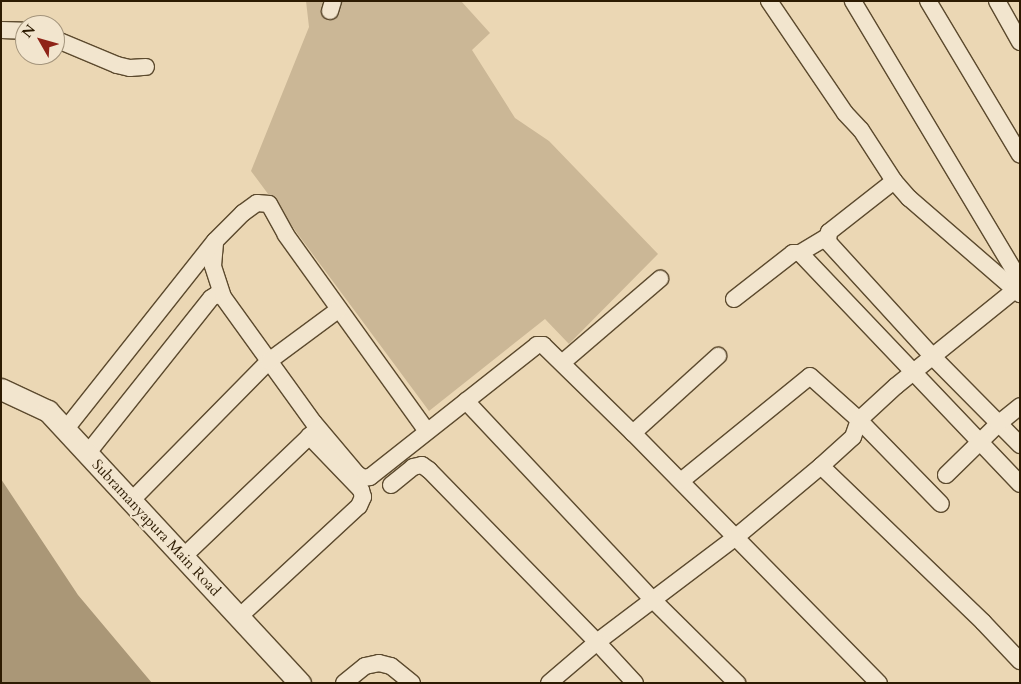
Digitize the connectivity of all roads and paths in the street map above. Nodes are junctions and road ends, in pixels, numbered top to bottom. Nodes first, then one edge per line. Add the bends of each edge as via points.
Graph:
1 (769, 1) edge
2 (853, 1) edge
3 (928, 1) edge
4 (996, 1) edge
5 (1, 30) edge
6 (15, 31) edge
7 (1020, 42) edge
8 (65, 43) edge
9 (146, 67) dead end
10 (1020, 155) edge
11 (894, 181) junction
12 (827, 236) junction
13 (215, 241) junction
14 (800, 253) junction
15 (660, 279) dead end
16 (1018, 291) edge
17 (223, 298) junction
18 (734, 299) dead end
19 (338, 310) junction
20 (718, 356) dead end
21 (933, 357) junction
22 (269, 361) junction
23 (563, 362) junction
24 (915, 372) junction
25 (1, 389) edge
26 (466, 401) junction
27 (1020, 406) edge
28 (859, 420) junction
29 (998, 424) junction
30 (65, 430) junction
31 (314, 432) junction
32 (427, 432) junction
33 (633, 433) junction
34 (979, 443) junction
35 (1020, 445) edge
36 (87, 454) junction
37 (821, 466) junction
38 (946, 475) dead end
39 (681, 481) junction
40 (1020, 484) edge
41 (391, 485) dead end
42 (131, 501) junction
43 (941, 504) dead end
44 (736, 537) junction
45 (183, 557) junction
46 (652, 599) junction
47 (239, 617) junction
48 (597, 642) junction
49 (1020, 661) edge
50 (300, 683) edge
51 (344, 683) edge
52 (412, 683) edge
53 (549, 683) edge
54 (635, 683) edge
55 (736, 683) edge
56 (879, 683) edge

1 - 11 street via 845,113 862,130
2 - 16 street via 1015,272
3 - 10 street
4 - 7 street
5 - 6 street
8 - 9 street via 116,65
11 - 12 street
11 - 16 street via 909,198
12 - 14 street
12 - 21 street via 828,242
13 - 17 street via 213,266
13 - 19 street via 257,203 269,204 286,235
13 - 30 street
14 - 18 street via 793,253
14 - 24 street
15 - 23 street
16 - 21 street
17 - 22 street
17 - 36 street via 216,295 211,298
19 - 22 street
19 - 32 street
20 - 33 street
21 - 24 street
21 - 29 street
22 - 31 street
22 - 42 street
23 - 26 street via 549,349 536,345
23 - 33 street
24 - 28 street
24 - 34 street
25 - 30 street, Subramanyapura Main Road via 48,411
26 - 32 street
26 - 46 street
27 - 29 street
28 - 37 street via 853,437
28 - 39 street via 810,376
28 - 43 street
29 - 34 street
29 - 35 street
30 - 36 street, Subramanyapura Main Road
31 - 32 street via 363,478 370,477
31 - 45 street
31 - 47 street via 361,490 363,497 359,506
33 - 39 street
34 - 38 street
34 - 40 street
36 - 42 street, Subramanyapura Main Road
37 - 44 street
37 - 49 street
39 - 44 street
41 - 48 street via 413,467 422,465 429,470
42 - 45 street, Subramanyapura Main Road
44 - 46 street
44 - 56 street
45 - 47 street, Subramanyapura Main Road
46 - 48 street
46 - 55 street
47 - 50 street, Subramanyapura Main Road
48 - 53 street
48 - 54 street
51 - 52 street via 365,666 379,662 391,666

